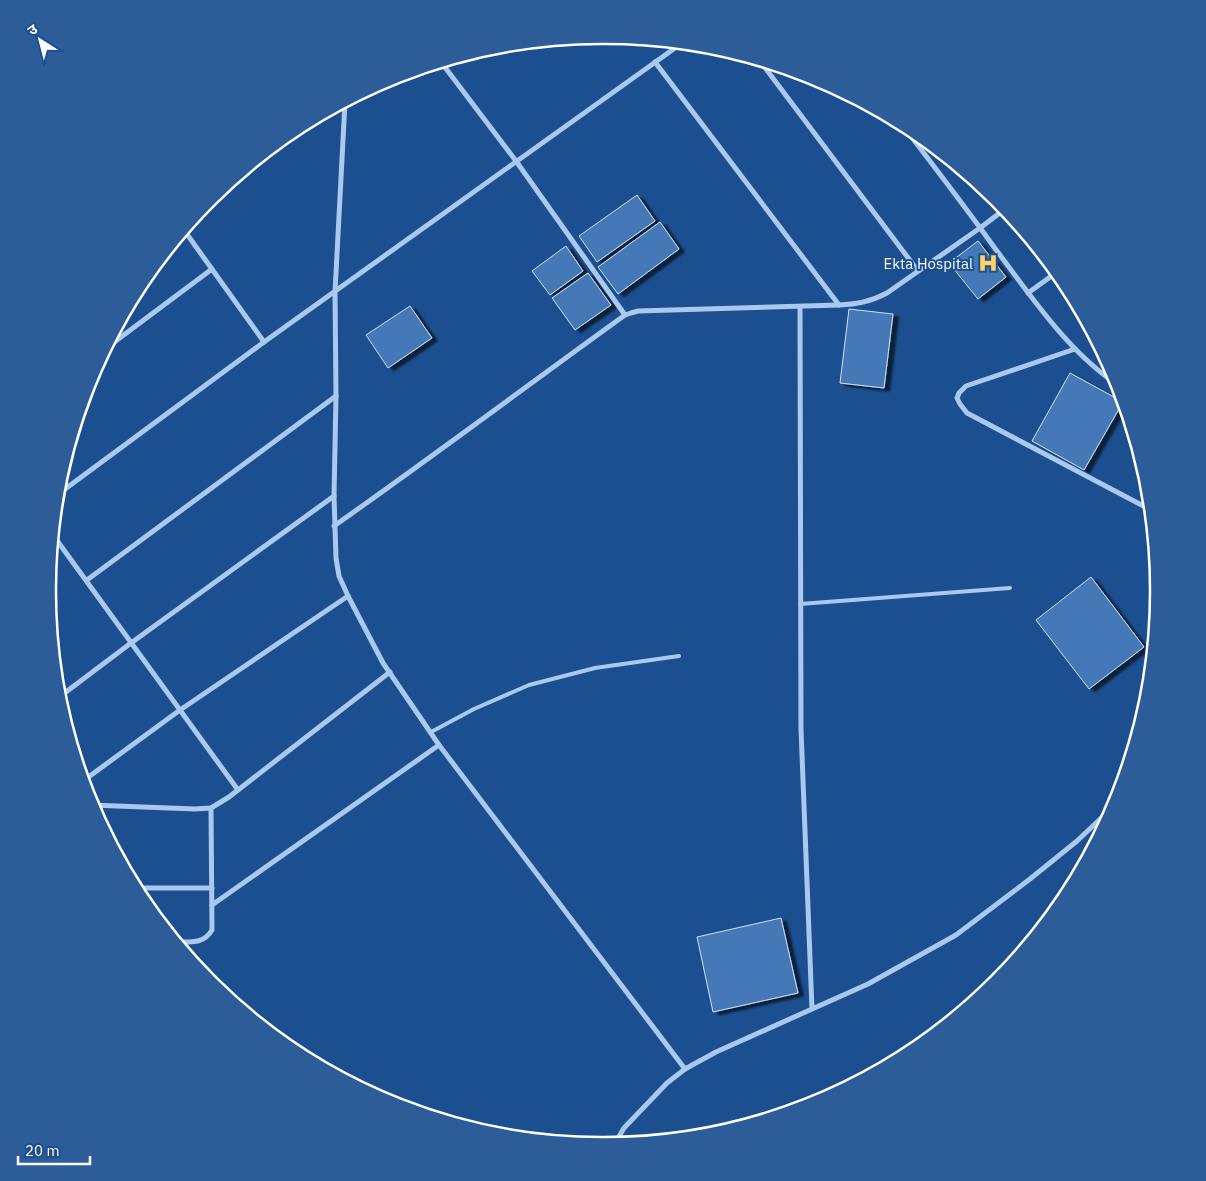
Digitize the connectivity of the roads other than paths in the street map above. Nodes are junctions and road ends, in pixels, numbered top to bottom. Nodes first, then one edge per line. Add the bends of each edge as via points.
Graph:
1 (675, 48) edge
2 (655, 62) junction
3 (444, 67) edge
4 (767, 69) edge
5 (345, 109) edge
6 (913, 141) edge
7 (516, 161) junction
8 (999, 214) edge
9 (980, 228) junction
10 (188, 235) edge
11 (212, 270) junction
12 (918, 271) junction
13 (1051, 277) edge
14 (335, 292) junction
15 (1028, 293) junction
16 (839, 305) junction
17 (800, 306) junction
18 (625, 315) junction
19 (118, 339) edge
20 (264, 342) junction
21 (1075, 349) junction
22 (1106, 377) edge
23 (336, 396) junction
24 (66, 488) edge
25 (334, 496) junction
26 (1143, 506) edge
27 (334, 526) junction
28 (58, 542) edge
29 (87, 580) junction
30 (1010, 588) dead end
31 (348, 596) junction
32 (800, 604) junction
33 (132, 643) junction
34 (679, 656) dead end
35 (390, 672) junction
36 (66, 692) edge
37 (180, 710) junction
38 (430, 732) junction
39 (439, 745) junction
40 (89, 777) edge
41 (238, 790) junction
42 (101, 805) edge
43 (211, 808) junction
44 (1098, 821) edge
45 (144, 888) edge
46 (212, 888) junction
47 (212, 905) junction
48 (185, 942) edge
49 (812, 1009) junction
50 (685, 1069) junction
51 (619, 1137) edge

1 - 2 street
2 - 7 street
2 - 16 street
3 - 7 street
4 - 12 street
5 - 14 street
6 - 9 street
7 - 14 street
7 - 18 street
8 - 9 street
9 - 12 street
9 - 15 street
10 - 11 street
11 - 19 street
11 - 20 street
12 - 16 street via 874,300
13 - 15 street
14 - 20 street
14 - 23 street
15 - 21 street
16 - 17 street
17 - 18 street via 638,311
17 - 32 street
18 - 27 street
20 - 24 street
21 - 22 street
21 - 26 street via 966,386 957,398 967,413
23 - 25 street
23 - 29 street
25 - 27 street
25 - 33 street
27 - 31 street via 339,576
28 - 29 street
29 - 33 street
30 - 32 lane
31 - 35 street
31 - 37 street
32 - 49 street via 801,729
33 - 36 street
33 - 37 street
34 - 38 lane via 596,668 529,685
35 - 38 street
35 - 41 street
37 - 40 street
37 - 41 street
38 - 39 street
39 - 47 street
39 - 50 street
41 - 43 street
42 - 43 street
43 - 46 street
44 - 49 street via 1030,879 956,935 868,984
45 - 46 street
46 - 47 street
47 - 48 street via 209,935 197,942
49 - 50 street
50 - 51 street via 667,1083

